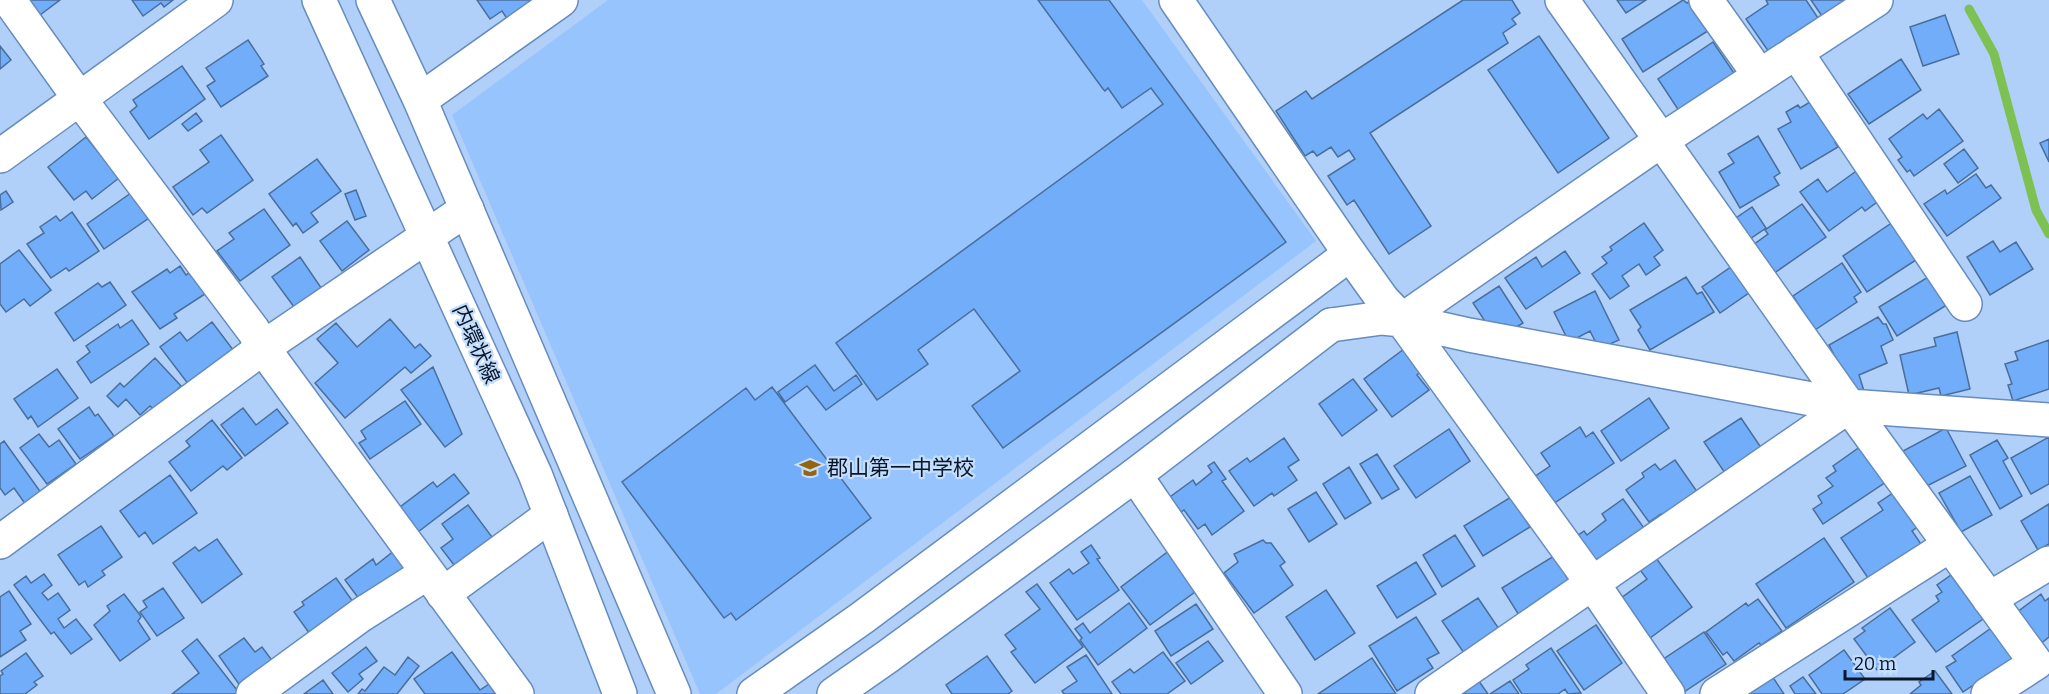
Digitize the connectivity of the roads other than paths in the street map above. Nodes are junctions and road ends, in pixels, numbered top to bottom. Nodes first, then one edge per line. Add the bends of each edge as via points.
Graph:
1 (9, 0) edge
2 (216, 0) edge
3 (319, 0) edge
4 (373, 0) edge
5 (561, 0) edge
6 (1176, 0) edge
7 (1562, 0) edge
8 (1706, 0) edge
9 (1876, 0) edge
10 (1796, 52) junction
11 (1760, 76) junction
12 (79, 98) junction
13 (420, 100) junction
14 (1662, 140) junction
15 (0, 156) edge
16 (467, 209) junction
17 (427, 237) junction
18 (1350, 254) junction
19 (1965, 304) dead end
20 (1402, 320) junction
21 (1331, 325) junction
22 (264, 347) junction
23 (1212, 356) junction
24 (1849, 406) junction
25 (2049, 420) edge
26 (1104, 436) junction
27 (1135, 475) junction
28 (551, 515) junction
29 (0, 542) edge
30 (1950, 545) junction
31 (2049, 562) edge
32 (435, 583) junction
33 (1593, 584) junction
34 (1989, 599) junction
35 (862, 618) junction
36 (887, 657) junction
37 (253, 694) edge
38 (517, 694) edge
39 (620, 694) edge
40 (674, 694) edge
41 (754, 694) edge
42 (834, 694) edge
43 (1284, 694) edge
44 (1432, 694) edge
45 (1668, 694) edge
46 (1716, 694) edge
47 (1988, 694) edge

1 - 12 street
2 - 12 street
3 - 17 street, 内環状線
4 - 13 street
5 - 13 street
6 - 18 street
7 - 14 street
8 - 11 street
9 - 10 street
10 - 11 street
10 - 19 street
11 - 14 street
12 - 15 street
12 - 22 street
13 - 16 street
14 - 20 street
14 - 24 street
16 - 17 street
16 - 40 street
17 - 22 street
17 - 28 street, 内環状線
18 - 20 street
18 - 23 street
20 - 21 street via 1382,318
20 - 24 street
20 - 33 street
21 - 23 street via 1310,326 1222,357
21 - 27 street
22 - 29 street
22 - 32 street
23 - 26 street
24 - 25 street
24 - 30 street
24 - 33 street
26 - 27 street
26 - 35 street
27 - 36 street
27 - 43 street
28 - 32 street
28 - 39 street, 内環状線
30 - 34 street
30 - 46 street
31 - 34 street
32 - 37 street via 361,615
32 - 38 street
33 - 44 street
33 - 45 street
34 - 47 street via 2036,663
35 - 36 street
35 - 41 street
36 - 42 street

